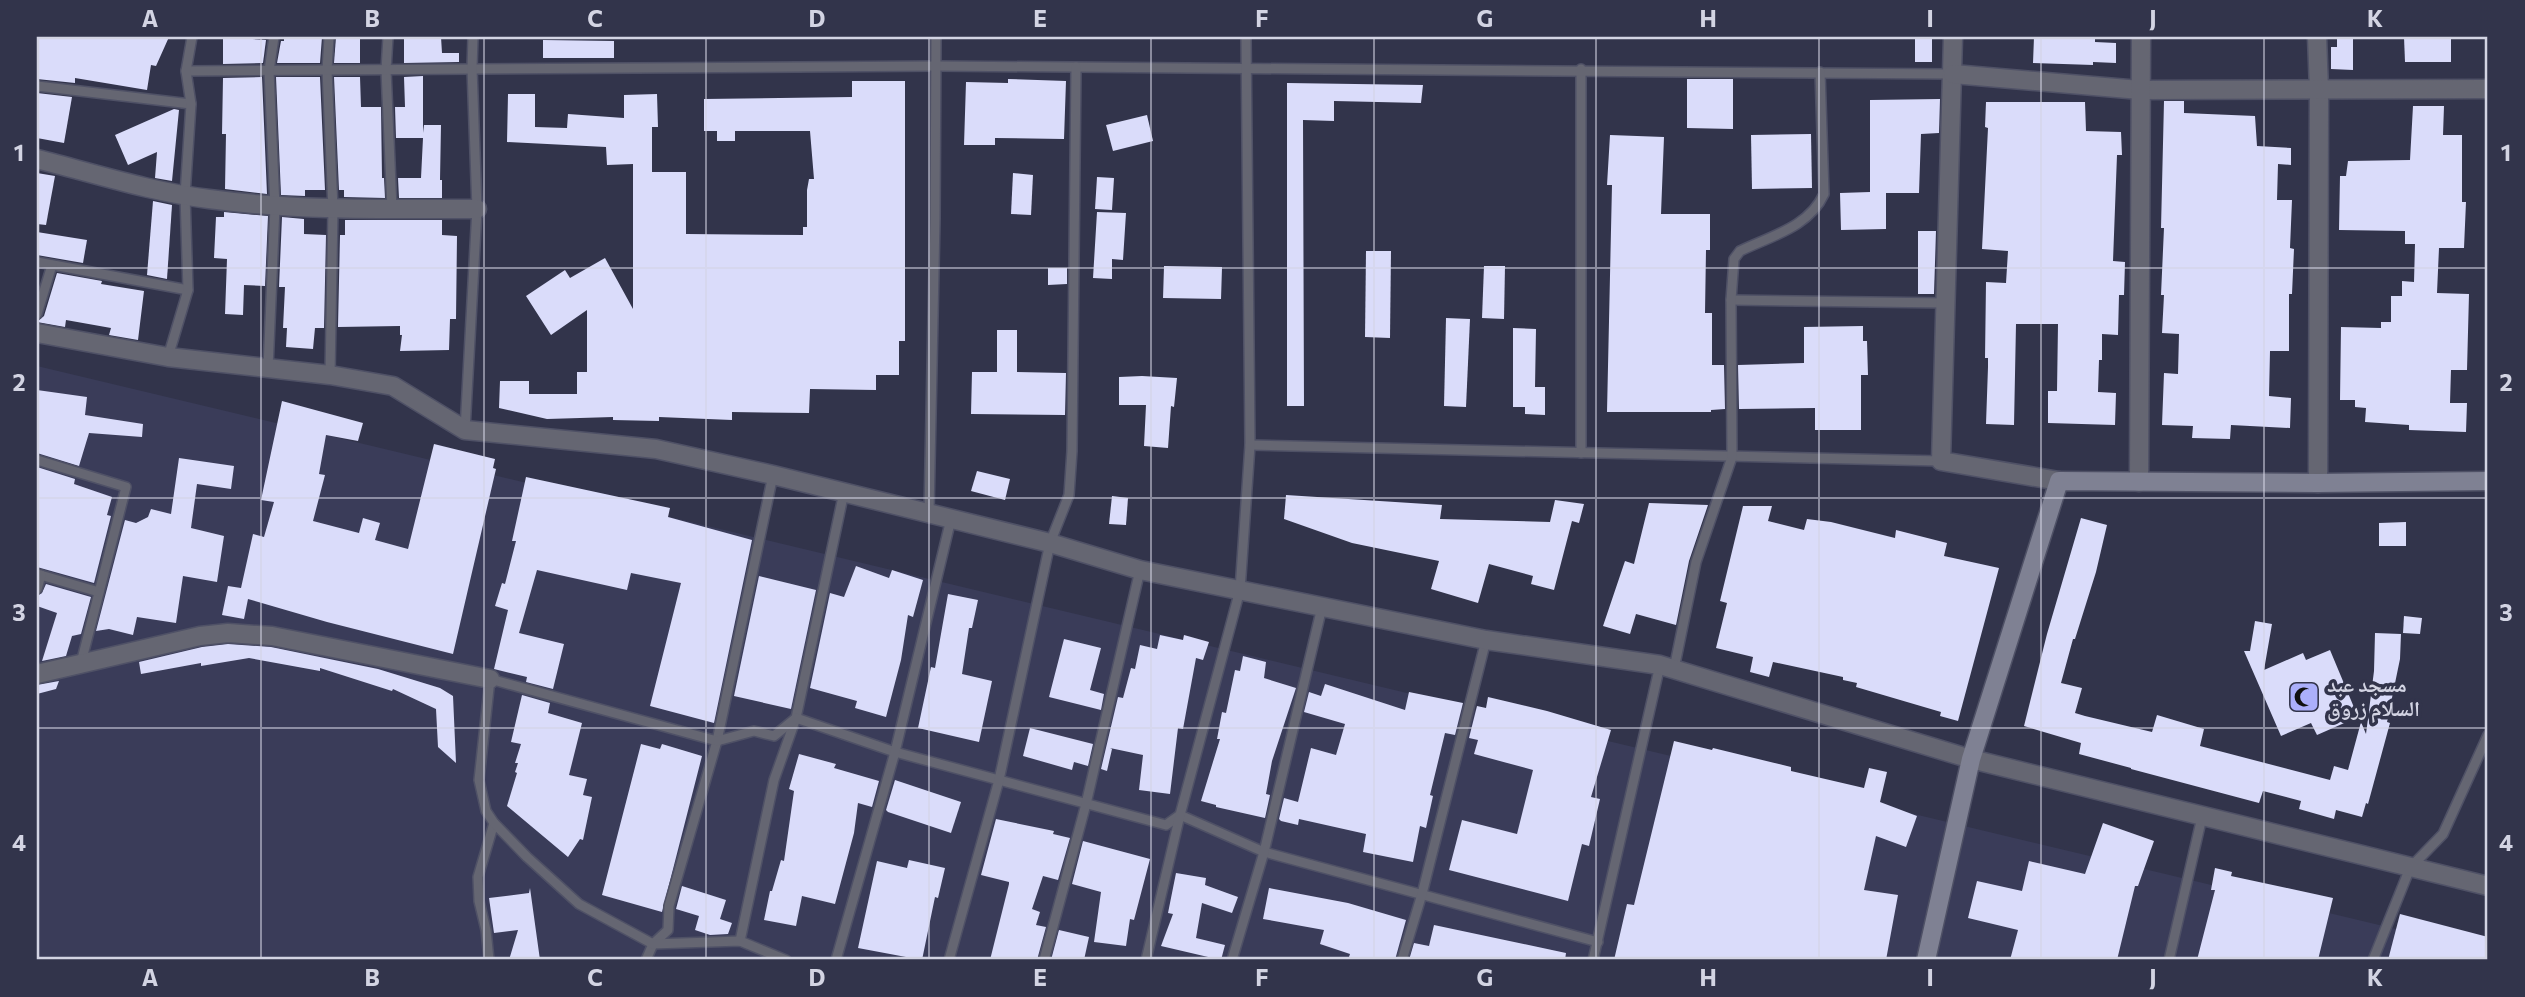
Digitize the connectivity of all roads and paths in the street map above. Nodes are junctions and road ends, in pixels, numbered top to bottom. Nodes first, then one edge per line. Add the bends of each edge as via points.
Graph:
1 (192, 37) edge
2 (274, 37) edge
3 (329, 37) edge
4 (388, 37) edge
5 (473, 37) edge
6 (936, 37) edge
7 (1245, 37) edge
8 (1952, 37) edge
9 (2141, 37) edge
10 (2317, 37) edge
11 (937, 66) junction
12 (1076, 67) junction
13 (472, 68) junction
14 (1245, 68) junction
15 (1581, 69) junction
16 (327, 70) junction
17 (386, 70) junction
18 (186, 71) junction
19 (269, 71) junction
20 (1820, 72) junction
21 (1953, 74) junction
22 (37, 86) edge
23 (2488, 89) edge
24 (2140, 90) junction
25 (2319, 90) junction
26 (191, 104) junction
27 (37, 159) edge
28 (185, 195) junction
29 (275, 206) junction
30 (333, 209) junction
31 (392, 209) junction
32 (477, 209) junction
33 (37, 262) edge
34 (52, 265) junction
35 (188, 290) junction
36 (1731, 300) junction
37 (1947, 303) junction
38 (37, 314) edge
39 (37, 333) edge
40 (168, 357) junction
41 (268, 370) junction
42 (330, 375) junction
43 (465, 430) junction
44 (1250, 445) junction
45 (1581, 453) junction
46 (1732, 457) junction
47 (37, 460) edge
48 (1941, 461) junction
49 (773, 475) junction
50 (2059, 481) junction
51 (2488, 481) edge
52 (2139, 482) junction
53 (2318, 483) junction
54 (844, 492) junction
55 (929, 513) junction
56 (951, 519) junction
57 (1050, 543) junction
58 (1140, 570) junction
59 (39, 574) edge
60 (37, 589) edge
61 (1240, 590) junction
62 (99, 592) junction
63 (1321, 607) junction
64 (1486, 640) junction
65 (81, 664) junction
66 (1667, 667) junction
67 (37, 674) edge
68 (490, 679) junction
69 (796, 718) junction
70 (2488, 735) edge
71 (717, 741) junction
72 (895, 752) junction
73 (1971, 760) junction
74 (999, 780) junction
75 (1086, 804) junction
76 (1180, 815) junction
77 (2202, 817) junction
78 (494, 823) junction
79 (1264, 852) junction
80 (2410, 867) junction
81 (2488, 886) edge
82 (1422, 894) junction
83 (740, 942) junction
84 (1598, 942) junction
85 (653, 944) junction
86 (489, 960) edge
87 (646, 960) edge
88 (786, 960) edge
89 (836, 960) edge
90 (949, 960) edge
91 (1044, 960) edge
92 (1146, 960) edge
93 (1232, 960) edge
94 (1402, 960) edge
95 (1593, 960) edge
96 (1926, 960) edge
97 (2169, 960) edge
98 (2373, 960) edge

1 - 18 lane
2 - 19 lane
3 - 16 lane
4 - 17 lane
5 - 13 lane
6 - 11 lane
7 - 14 lane
8 - 21 street
9 - 24 street
10 - 25 street
11 - 12 lane
11 - 13 lane
11 - 55 lane
12 - 14 lane
12 - 57 lane via 1072,451 1069,495
13 - 17 lane
13 - 32 lane
14 - 15 lane
14 - 44 lane
15 - 20 lane
15 - 45 lane
16 - 17 lane
16 - 19 lane
16 - 30 lane
17 - 31 lane
18 - 19 lane
18 - 26 lane
19 - 29 lane
20 - 21 lane
20 - 36 lane via 1824,194 1804,221 1740,251 1734,259
21 - 24 street
21 - 37 street
22 - 26 lane
23 - 25 street
24 - 25 street
24 - 52 street
25 - 53 street
26 - 28 lane
27 - 28 street
28 - 29 street
28 - 35 lane
29 - 30 street
29 - 41 lane
30 - 31 street
30 - 42 lane
31 - 32 street
32 - 43 lane
33 - 34 lane
34 - 35 lane
34 - 38 lane
35 - 40 lane
36 - 37 lane
36 - 46 lane
37 - 48 street
39 - 40 street
40 - 41 street
41 - 42 street
42 - 43 street via 393,386
43 - 49 street via 656,449
44 - 45 lane
44 - 61 lane
45 - 46 lane
46 - 48 lane
46 - 66 lane
47 - 62 lane via 126,487
48 - 50 street
49 - 54 street
49 - 71 lane
50 - 52 street
50 - 73 street
51 - 53 street
52 - 53 street
54 - 55 street
54 - 69 lane
55 - 56 street
56 - 57 street
56 - 72 lane
57 - 58 street
57 - 74 lane
58 - 61 street
58 - 75 lane
59 - 60 lane
59 - 62 lane
61 - 63 street
61 - 76 lane
62 - 65 lane
63 - 64 street
63 - 79 lane
64 - 66 street
64 - 82 lane
65 - 67 street
65 - 68 street via 228,633 272,636
66 - 73 street
66 - 84 lane
68 - 71 lane
68 - 78 lane via 479,780 486,811
69 - 71 lane via 774,736 754,731
69 - 72 lane
69 - 83 lane via 774,780
70 - 80 lane via 2443,834
71 - 85 lane via 669,906 668,930
72 - 74 lane
72 - 89 lane
73 - 77 street
73 - 96 street
74 - 75 lane
74 - 90 lane
75 - 76 lane via 1166,825
75 - 91 lane
76 - 79 lane
76 - 92 lane
77 - 80 street
77 - 97 lane
78 - 85 lane via 579,904
78 - 86 lane via 478,877
79 - 82 lane
79 - 93 lane
80 - 81 street
80 - 98 lane
82 - 84 lane
82 - 94 lane
83 - 85 lane
83 - 88 lane
84 - 95 lane
85 - 87 lane

